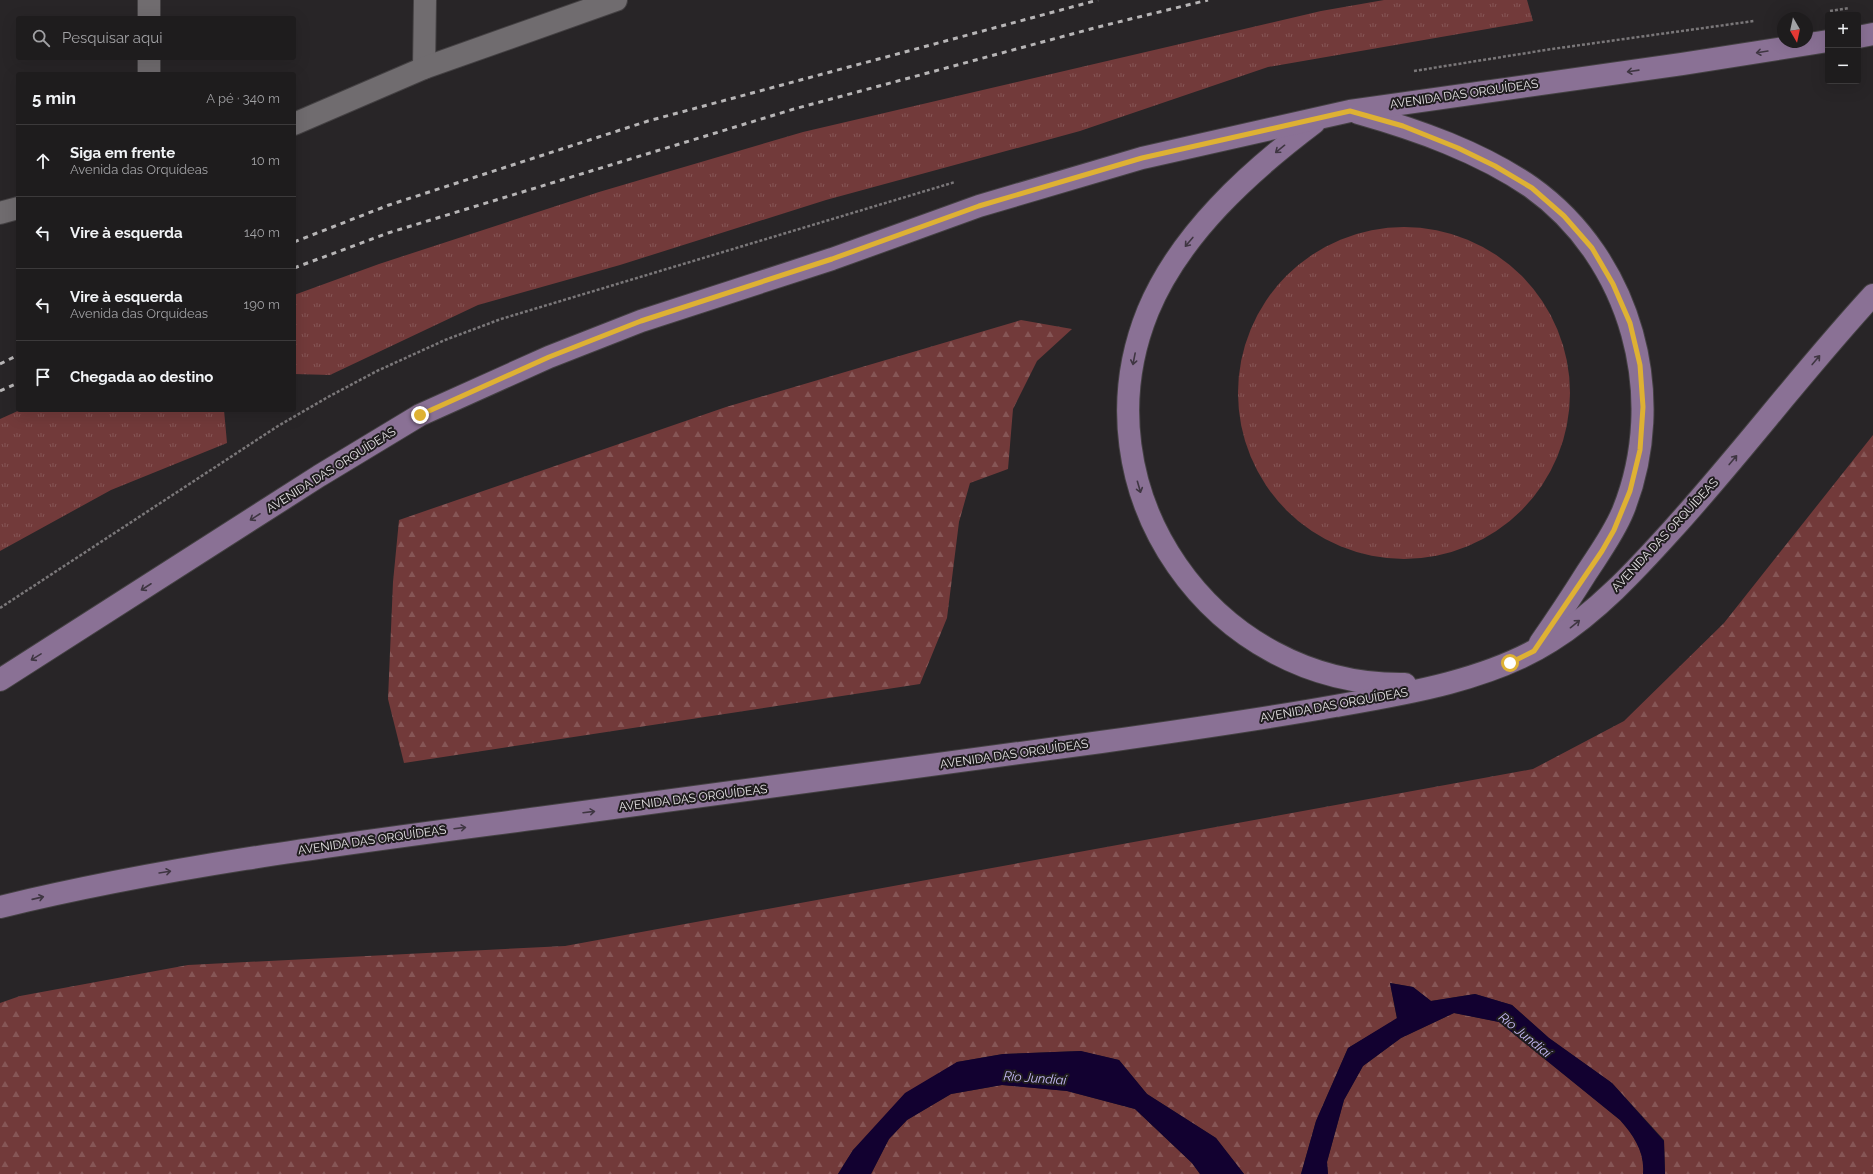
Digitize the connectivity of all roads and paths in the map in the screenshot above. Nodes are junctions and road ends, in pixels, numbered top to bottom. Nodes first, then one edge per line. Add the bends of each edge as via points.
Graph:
1 (149, 0) edge
2 (426, 0) edge
3 (616, 0) edge
4 (149, 16) edge
5 (1873, 34) edge
6 (1861, 36) edge
7 (1825, 41) edge
8 (149, 60) edge
9 (424, 68) junction
10 (149, 72) edge
11 (1350, 111) junction
12 (1322, 117) junction
13 (296, 123) edge
14 (16, 209) edge
15 (0, 213) edge
16 (1873, 295) edge
17 (1534, 651) junction
18 (1465, 677) junction
19 (0, 680) edge
20 (0, 907) edge

1 - 4 street
2 - 9 street
3 - 9 street
5 - 6 main road
7 -> 11 main road, AVENIDA DAS ORQUÍDEAS
8 - 10 street
9 - 13 street
11 - 12 main road, AVENIDA DAS ORQUÍDEAS
11 - 17 main road via 1403,126 1458,148 1532,188 1564,216 1592,248 1613,284 1630,323 1640,365 1643,407 1640,450 1630,491 1617,524 1602,551
12 -> 18 main road via 1270,157 1238,187 1183,249 1158,290 1140,334 1131,380 1129,428 1136,474 1151,520 1173,562 1203,599 1258,644 1323,673 1370,683 1418,684
12 -> 19 main road, AVENIDA DAS ORQUÍDEAS via 1142,158 979,206 832,259 641,321 549,357 420,415 319,476
14 - 15 street
17 -> 16 main road, AVENIDA DAS ORQUÍDEAS via 1572,626 1633,574
17 - 18 main road, AVENIDA DAS ORQUÍDEAS via 1488,671
20 -> 18 main road, AVENIDA DAS ORQUÍDEAS via 152,874 308,849 883,773 1234,723 1402,694

